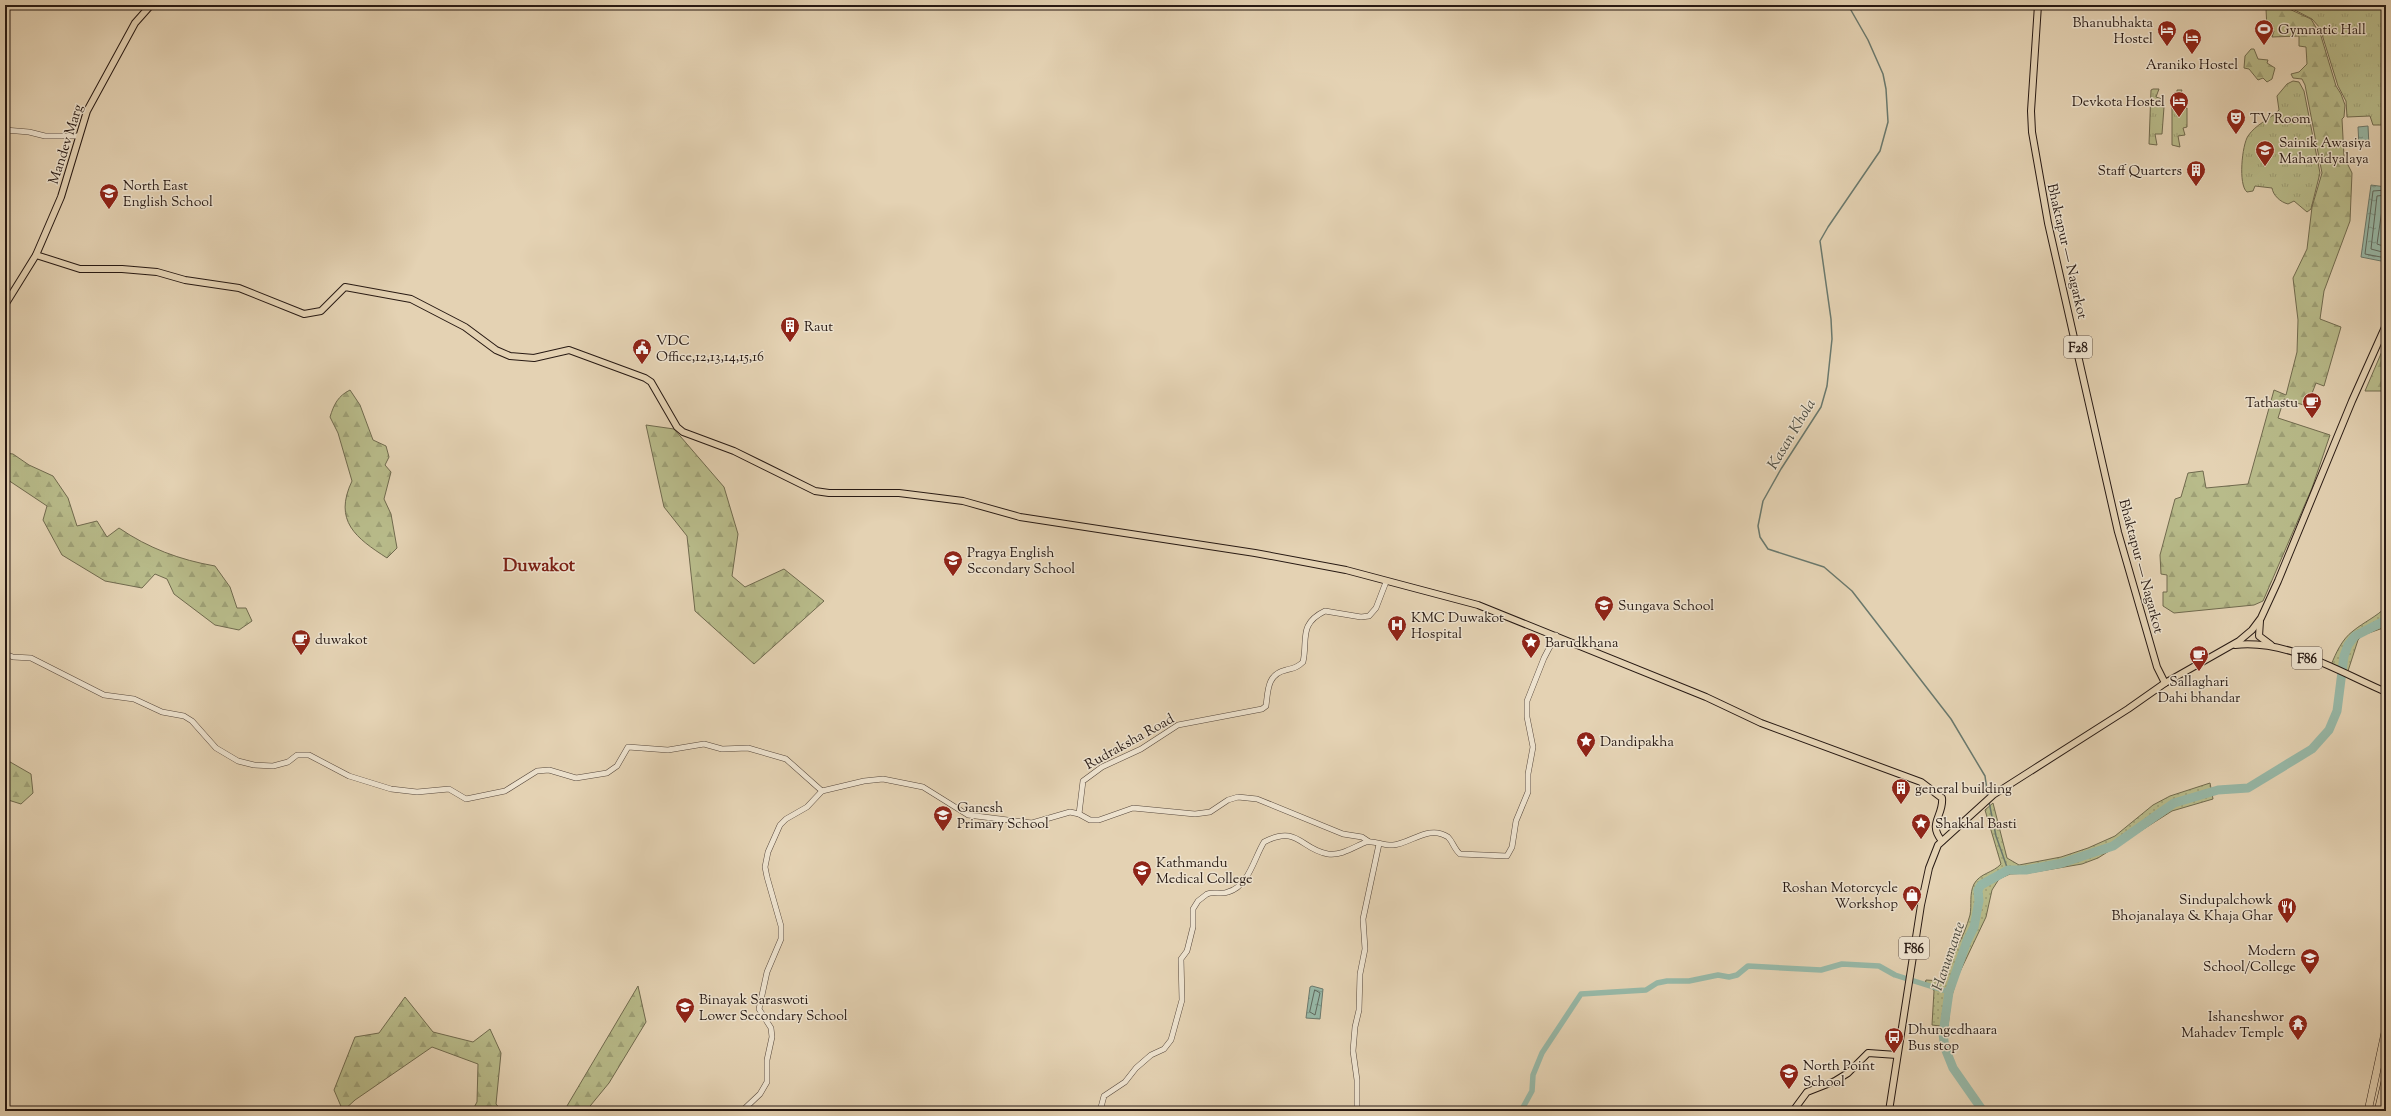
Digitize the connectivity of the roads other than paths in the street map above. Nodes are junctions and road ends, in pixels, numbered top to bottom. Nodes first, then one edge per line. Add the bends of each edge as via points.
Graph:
1 (151, 5) edge
2 (2038, 5) edge
3 (5, 130) edge
4 (78, 136) junction
5 (36, 255) junction
6 (5, 305) edge
7 (2386, 324) edge
8 (1386, 582) junction
9 (2261, 618) junction
10 (2252, 630) junction
11 (1556, 635) junction
12 (2260, 645) junction
13 (2231, 646) junction
14 (2278, 649) junction
15 (5, 654) edge
16 (2165, 683) junction
17 (2386, 692) edge
18 (822, 791) junction
19 (1079, 814) junction
20 (1368, 841) junction
21 (1942, 841) junction
22 (1379, 844) junction
23 (2386, 1028) edge
24 (1897, 1055) junction
25 (2386, 1077) edge
26 (742, 1111) edge
27 (1100, 1111) edge
28 (1356, 1111) edge
29 (1793, 1111) edge
30 (1889, 1111) edge
31 (2368, 1111) edge
32 (2378, 1111) edge

1 - 4 main road, Mandev Marg via 135,23 87,111
2 - 16 main road, Bhaktapur — Nagarkot / F28 via 2032,120 2048,222 2118,532 2157,667
3 - 4 street via 45,136
4 - 5 main road, Mandev Marg via 70,172
5 - 6 main road, Mandev Marg
5 - 8 main road via 80,269 122,268 157,272 185,280 239,288 304,314 321,311 345,287 411,299 465,327 504,354 534,358 570,350 645,378 651,382 683,432 734,451 815,491 899,493 963,502 1020,517 1255,553 1346,570
7 - 9 main road
8 - 11 main road via 1478,605
8 - 19 street, Rudraksha Road via 1375,610 1369,616 1360,617 1325,611 1312,620 1305,629 1303,662 1296,668 1275,675 1267,690 1266,706 1262,709 1178,725 1141,749 1102,767 1083,782
9 - 10 main road
9 - 14 main road via 2259,636
10 - 12 main road via 2252,640
10 - 13 main road
11 - 21 main road via 1706,697 1761,723 1921,782 1942,798 1935,827 1936,835
11 - 22 street via 1527,700 1526,709 1532,736 1528,792 1516,821 1507,856 1460,854 1446,836 1431,833 1419,835 1398,845
12 - 13 main road, F86
12 - 14 main road, F86
13 - 16 main road, F86
14 - 17 main road, F86 via 2336,669
15 - 18 street via 31,658 104,695 134,699 162,712 184,716 192,721 216,748 238,761 273,766 288,762 297,755 309,755 349,776 391,789 421,792 449,789 466,799 505,791 537,771 549,770 576,778 607,773 617,766 628,747 668,750 704,744 722,749 748,748 786,759
16 - 21 main road, F86 via 1993,795
18 - 19 street via 883,779 922,787 968,815 1032,823 1070,812
18 - 26 street via 807,807 780,825 768,852 765,867 781,926 781,938 767,972 759,1009 769,1023 772,1037 767,1060 768,1082 760,1094
19 - 20 street via 1090,820 1099,820 1133,808 1195,814 1210,812 1228,800 1246,796 1343,834 1362,837
20 - 22 street
20 - 27 street via 1342,853 1329,855 1316,851 1293,836 1267,840 1252,867 1236,888 1226,893 1211,892 1198,900 1193,910 1194,928 1181,959 1182,1000 1175,1032 1164,1049 1151,1056 1136,1068 1125,1082 1104,1096
21 - 24 main road, F86 via 1936,850 1924,890
22 - 28 street via 1363,920 1366,949 1360,974 1359,1010 1353,1051 1357,1080
23 - 31 highway
24 - 29 main road via 1868,1053 1844,1076 1807,1092
24 - 30 main road, F86
25 - 32 highway

